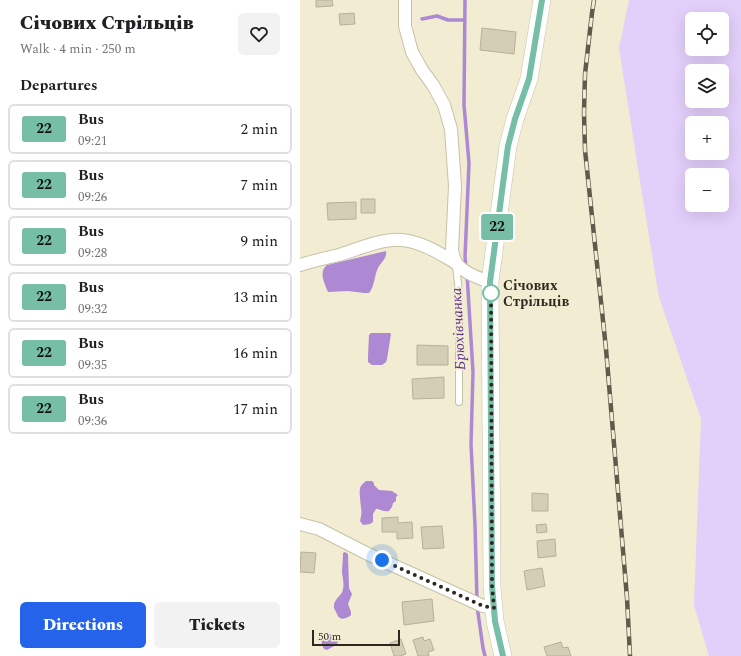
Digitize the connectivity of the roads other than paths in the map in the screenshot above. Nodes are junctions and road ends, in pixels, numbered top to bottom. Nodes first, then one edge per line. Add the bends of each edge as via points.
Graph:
1 (405, 0) edge
2 (542, 0) edge
3 (300, 265) edge
4 (457, 265) junction
5 (490, 282) junction
6 (459, 402) dead end
7 (300, 524) edge
8 (488, 607) junction
9 (503, 656) edge

1 - 4 street via 405,26 412,52 444,105 451,129 455,186 452,250
2 - 5 street via 529,79 508,146
3 - 4 street via 374,244 402,240 420,244
4 - 5 street
4 - 6 lane
5 - 8 street via 492,586
7 - 8 street via 319,529 368,554
8 - 9 street via 495,621

